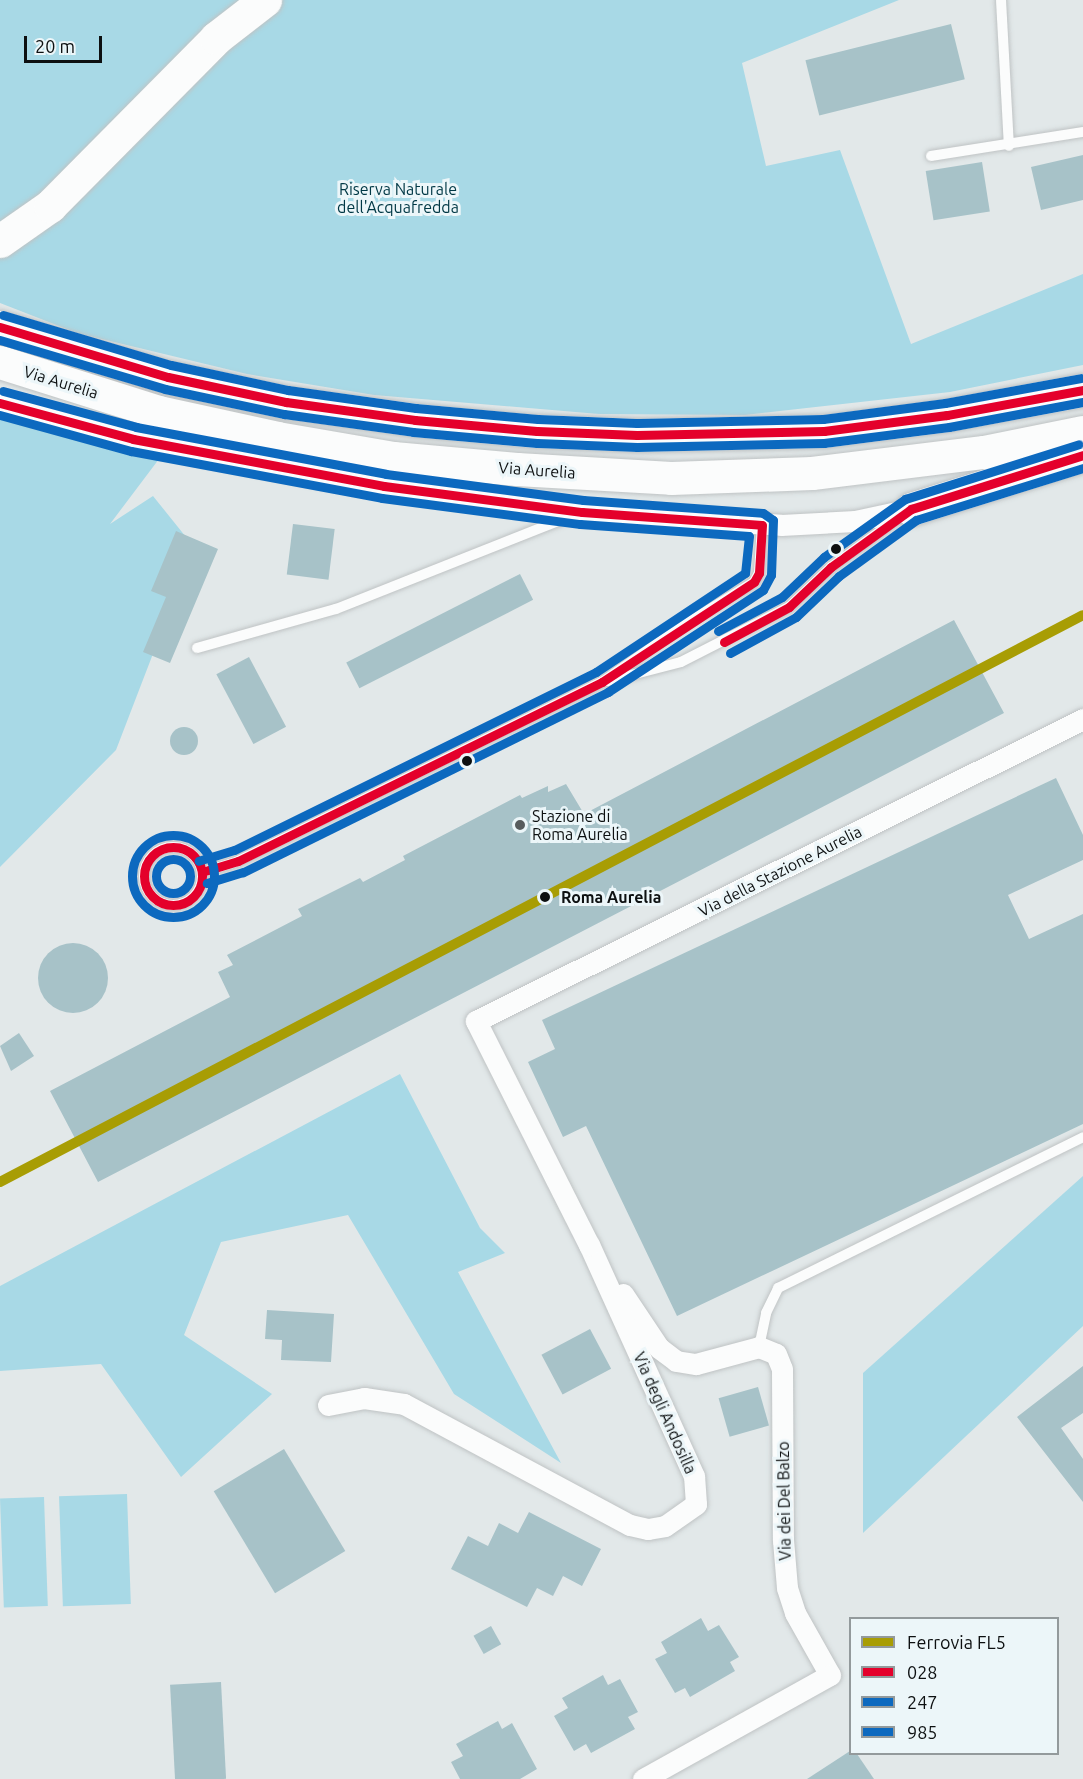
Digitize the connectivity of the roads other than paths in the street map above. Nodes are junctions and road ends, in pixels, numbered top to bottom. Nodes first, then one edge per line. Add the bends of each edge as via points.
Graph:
1 (265, 0) edge
2 (1001, 0) edge
3 (1083, 132) edge
4 (1009, 146) junction
5 (931, 156) dead end
6 (0, 241) edge
7 (0, 327) edge
8 (0, 362) edge
9 (1083, 390) edge
10 (0, 403) edge
11 (1083, 432) edge
12 (1083, 455) edge
13 (911, 509) junction
14 (582, 512) junction
15 (762, 525) junction
16 (197, 648) dead end
17 (602, 682) junction
18 (1083, 719) edge
19 (203, 872) junction
20 (476, 1021) joint
21 (1083, 1137) edge
22 (589, 1245) junction
23 (759, 1347) junction
24 (328, 1405) dead end
25 (643, 1779) edge

1 - 6 highway via 216,38 50,206
2 - 4 lane
3 - 4 lane
4 - 5 lane
7 - 9 highway, Via Aurelia via 168,377 286,402 415,420 537,431 637,435 824,431 947,415
8 - 11 highway, Via Aurelia via 159,412 277,438 393,458 517,470 671,478 812,473 984,452
10 - 14 street, Via Aurelia via 133,439 329,477
12 - 13 highway
13 - 15 street, Via Aurelia via 836,523
13 - 17 lane via 831,567 779,612 681,662
14 - 15 street, Via Aurelia
14 - 16 lane via 336,609
15 - 17 lane via 759,573 754,582
17 - 19 lane via 238,861
18 - 20 street, Via della Stazione Aurelia
19 - 19 lane via 192,853 173,847 154,854 147,862 145,884 157,901 177,906 196,895
20 - 22 street, Via degli Andosilla
21 - 23 lane via 778,1288 766,1313
22 - 23 street via 659,1348 676,1361 696,1364
22 - 24 street, Via degli Andosilla via 694,1476 696,1504 673,1522 648,1529 620,1521 404,1404 364,1398
23 - 25 street, Via dei Del Balzo via 776,1354 782,1369 787,1588 795,1613 830,1675

